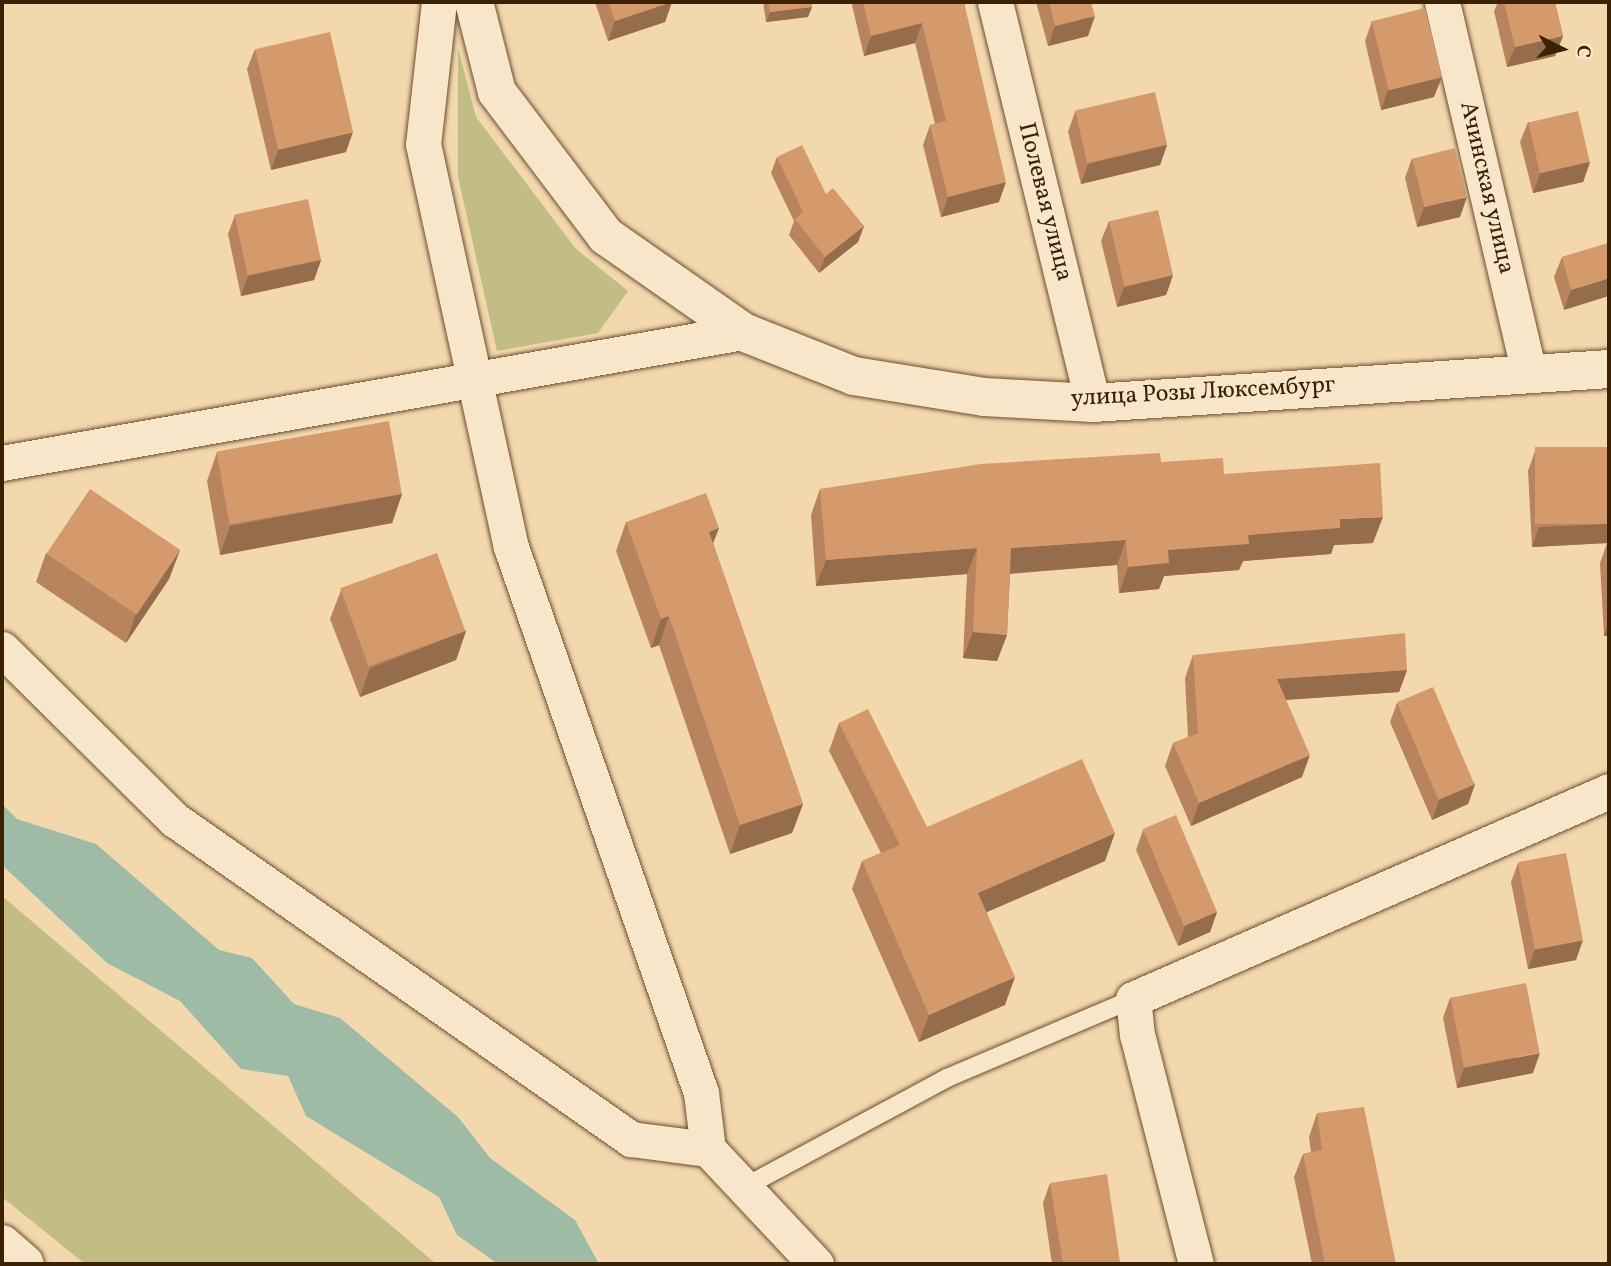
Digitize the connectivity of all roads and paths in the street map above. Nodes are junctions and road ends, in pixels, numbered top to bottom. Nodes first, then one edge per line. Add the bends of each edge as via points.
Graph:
1 (439, 2) edge
2 (474, 2) edge
3 (995, 2) edge
4 (1442, 2) edge
5 (743, 332) junction
6 (1609, 369) edge
7 (1529, 374) junction
8 (473, 382) junction
9 (1093, 403) junction
10 (2, 463) edge
11 (2, 649) edge
12 (1609, 791) edge
13 (1133, 999) junction
14 (708, 1149) junction
15 (741, 1189) junction
16 (2, 1244) edge
17 (25, 1264) edge
18 (816, 1264) edge
19 (1196, 1264) edge

1 - 8 street via 423,144
2 - 5 street, улица Розы Люксембург via 497,92 606,236
3 - 9 street, Полевая улица
4 - 7 street, Ачинская улица
5 - 8 street
5 - 9 street, улица Розы Люксембург via 854,376 984,397
6 - 7 street, улица Розы Люксембург
7 - 9 street, улица Розы Люксембург
8 - 10 street
8 - 14 street via 511,547 701,1093
11 - 14 street via 175,820 631,1139
12 - 13 street
13 - 15 lane via 947,1078
13 - 19 street via 1136,1034
14 - 15 street
15 - 18 street
16 - 17 street

